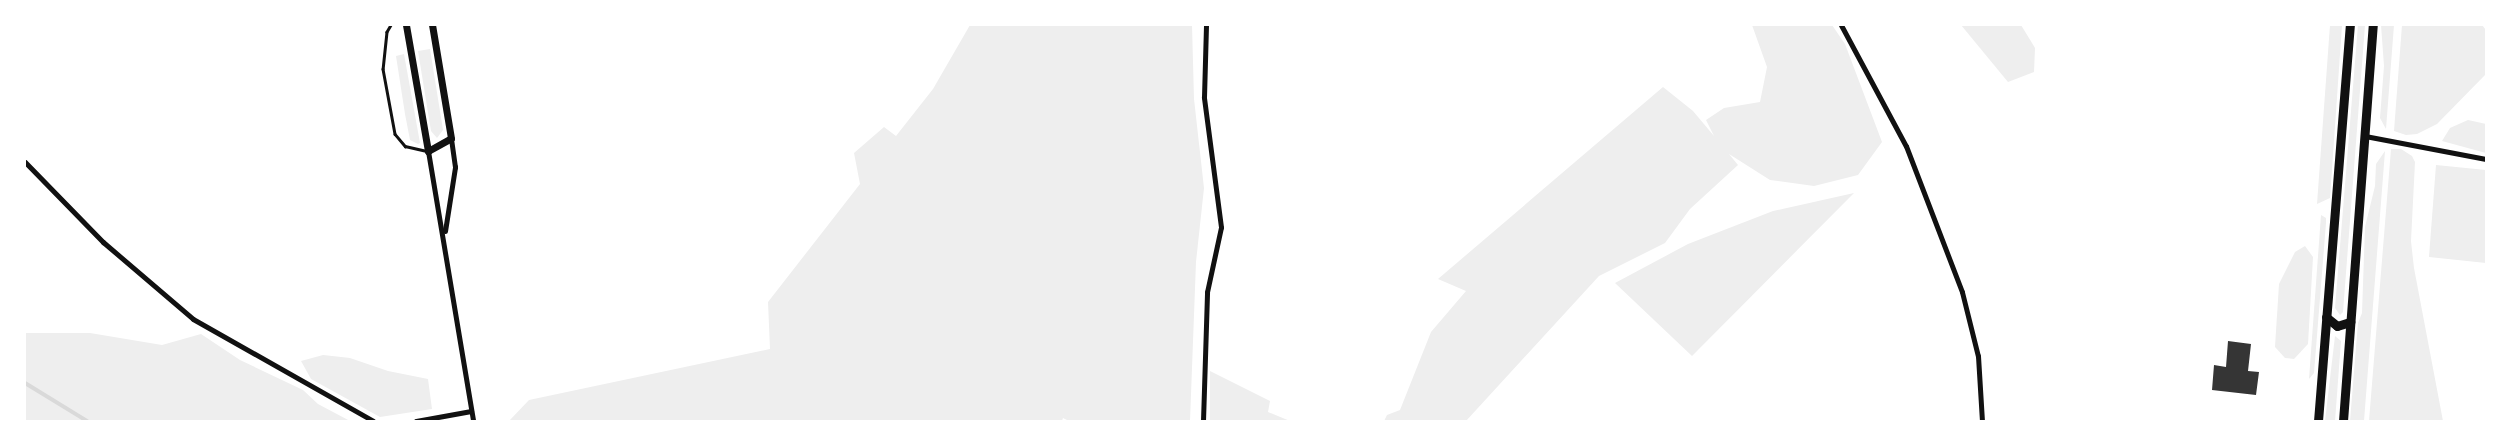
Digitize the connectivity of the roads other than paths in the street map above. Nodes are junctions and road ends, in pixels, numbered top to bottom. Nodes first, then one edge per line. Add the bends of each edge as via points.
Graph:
1 (391, 25) edge
2 (406, 25) edge
3 (432, 25) edge
4 (1206, 25) edge
5 (1841, 25) edge
6 (2350, 25) edge
7 (2373, 25) edge
8 (2365, 136) junction
9 (450, 138) junction
10 (428, 151) junction
11 (2486, 159) edge
12 (25, 162) edge
13 (444, 234) junction
14 (2326, 317) junction
15 (2350, 322) junction
16 (471, 412) junction
17 (373, 421) edge
18 (416, 421) edge
19 (473, 421) edge
20 (1203, 421) edge
21 (1982, 421) edge
22 (2318, 421) edge
23 (2343, 421) edge

1 - 10 lane via 387,32 383,69 394,134 405,146 417,152
2 - 10 street
3 - 9 street
4 - 20 street via 1204,97 1220,226 1207,292
5 - 21 street via 1906,146 1962,292 1978,356
6 - 14 highway
7 - 8 highway
8 - 11 street
8 - 15 highway
9 - 10 street
9 - 13 street via 455,167
10 - 13 street
12 - 17 street via 103,242 193,319
13 - 16 street
14 - 15 highway via 2337,326
14 - 22 highway
15 - 23 highway
16 - 18 street
16 - 19 street

